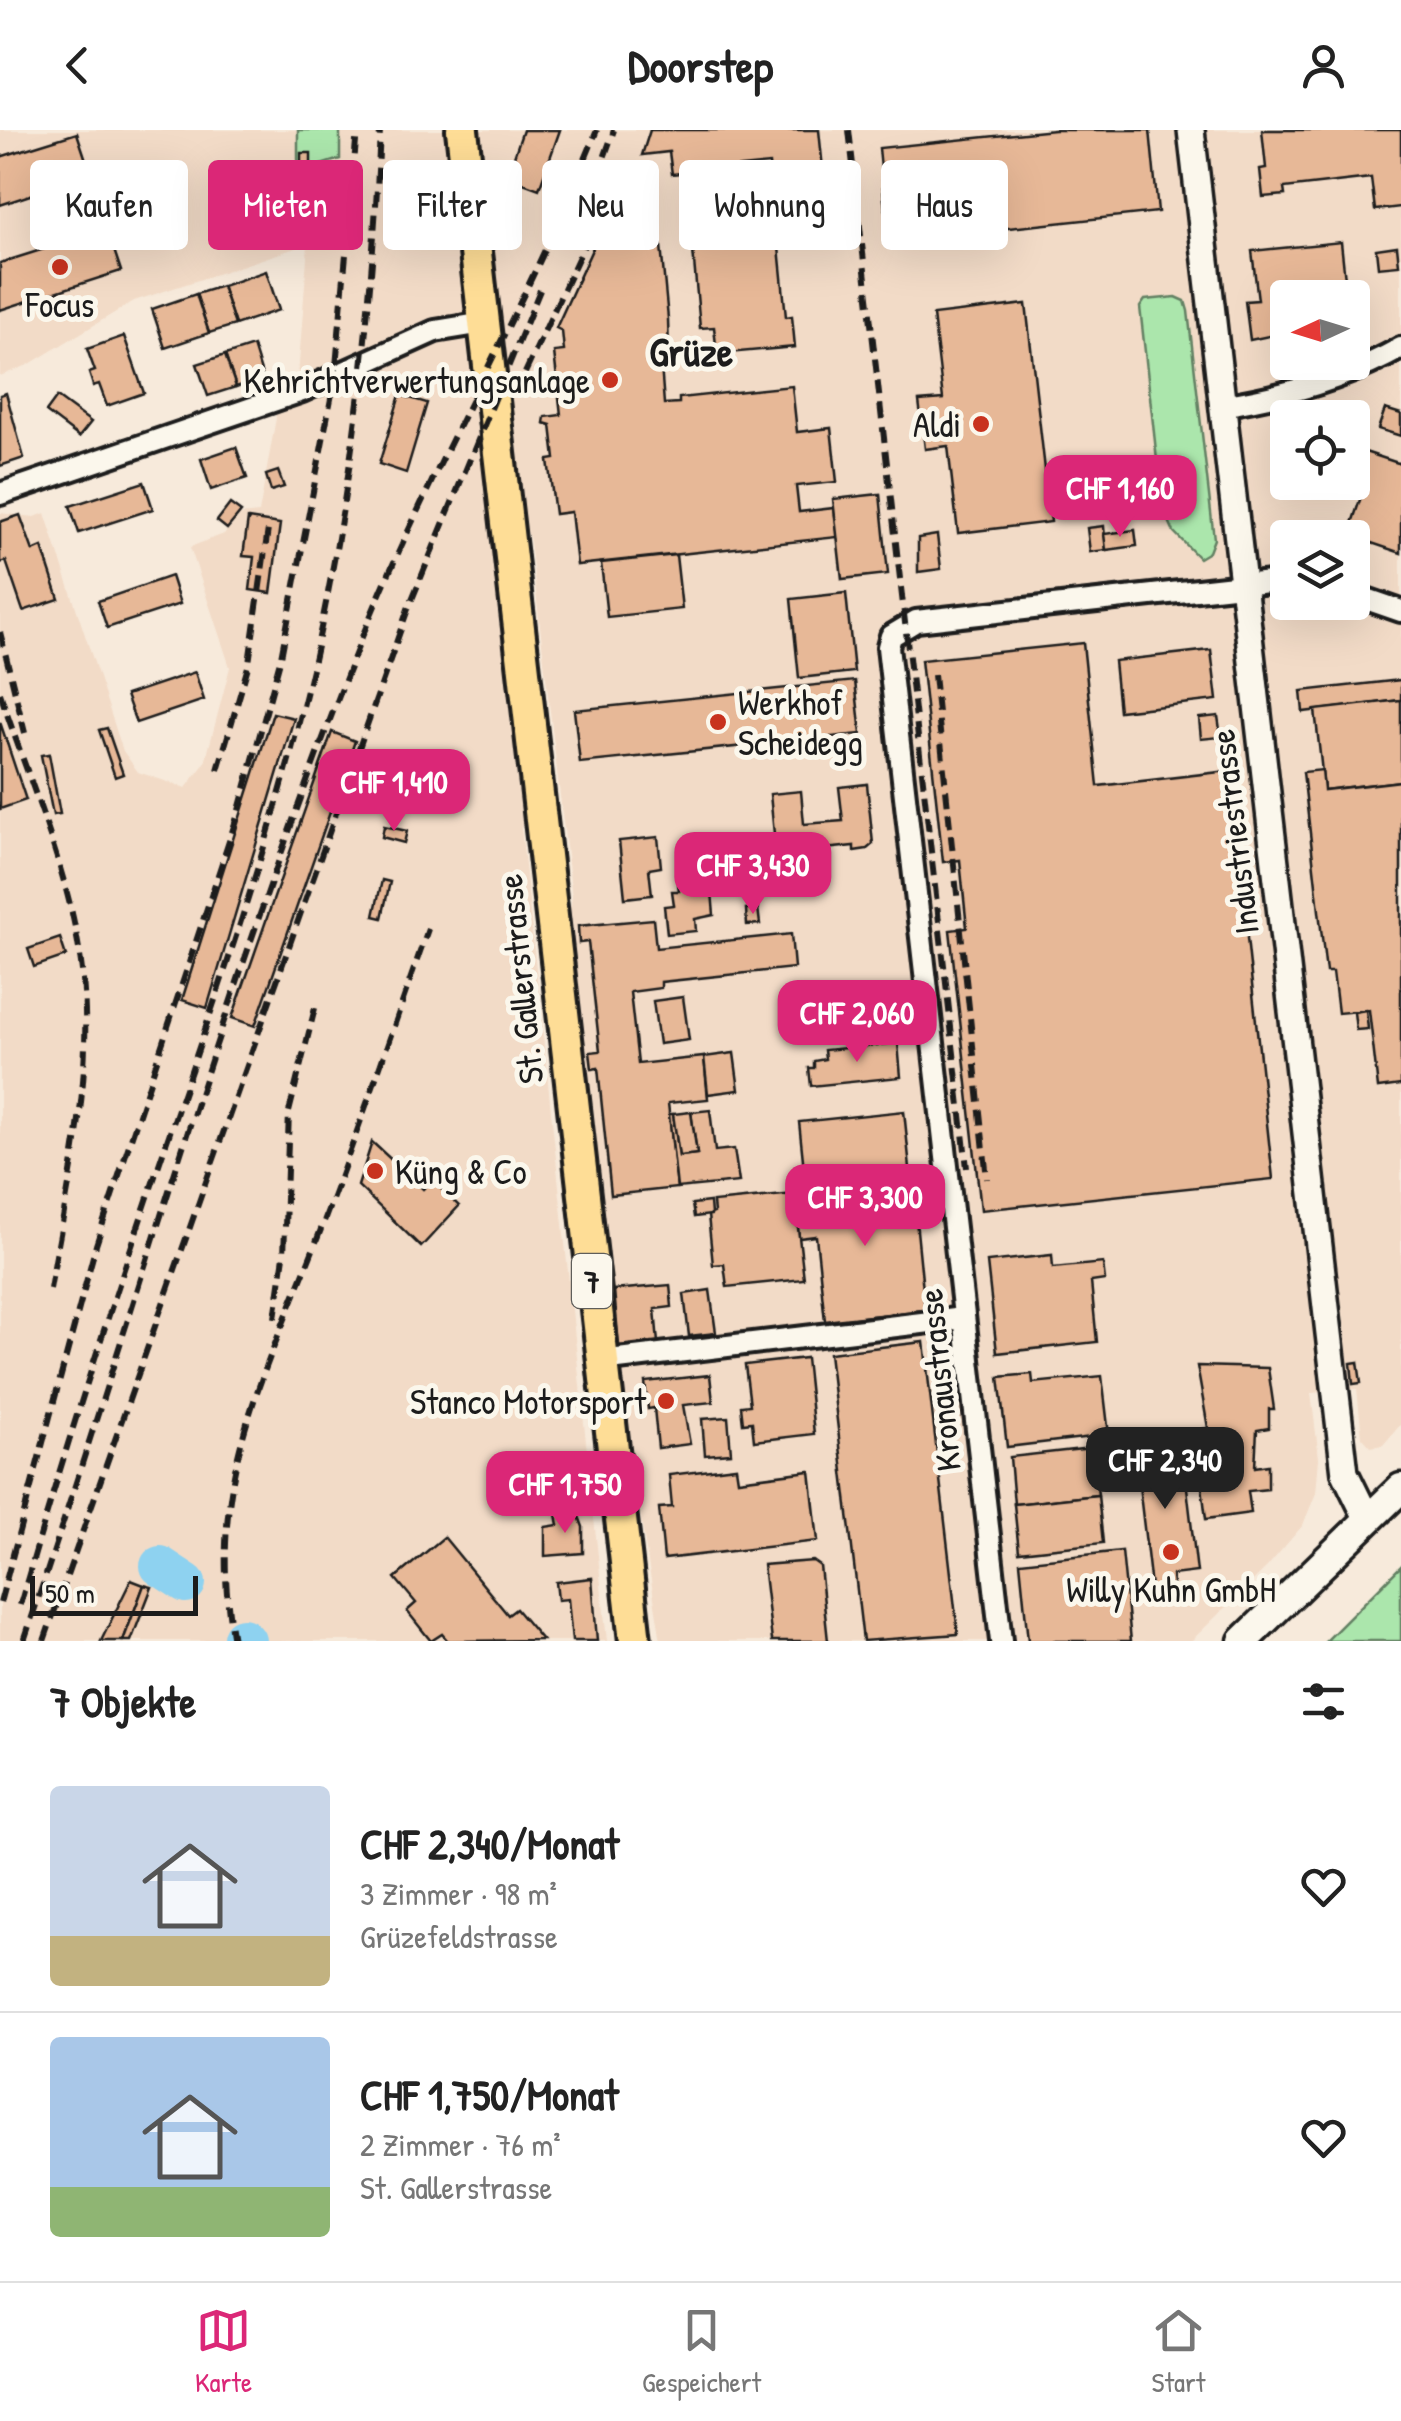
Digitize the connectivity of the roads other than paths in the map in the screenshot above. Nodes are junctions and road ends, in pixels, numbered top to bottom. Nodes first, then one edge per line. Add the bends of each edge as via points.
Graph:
1 (462, 130) edge
2 (1191, 130) edge
3 (484, 323) junction
4 (1401, 348) edge
5 (1222, 406) junction
6 (0, 494) edge
7 (1270, 582) edge
8 (1242, 586) junction
9 (1370, 600) edge
10 (1401, 610) edge
11 (964, 1318) junction
12 (601, 1360) junction
13 (1401, 1488) edge
14 (1368, 1520) junction
15 (636, 1641) edge
16 (1001, 1641) edge
17 (1243, 1641) edge

1 - 3 main road, St. Gallerstrasse / 7
2 - 5 street, Industriestrasse
3 - 6 street via 435,331 302,392
3 - 12 main road, St. Gallerstrasse / 7
4 - 5 street via 1305,388
5 - 8 street, Industriestrasse
7 - 8 street
8 - 11 street, Kronaustrasse via 916,622 891,636
8 - 14 street, Industriestrasse via 1344,1472
9 - 10 street
11 - 12 street
11 - 16 street, Kronaustrasse
12 - 15 main road, St. Gallerstrasse / 7
13 - 14 main road
14 - 17 main road

